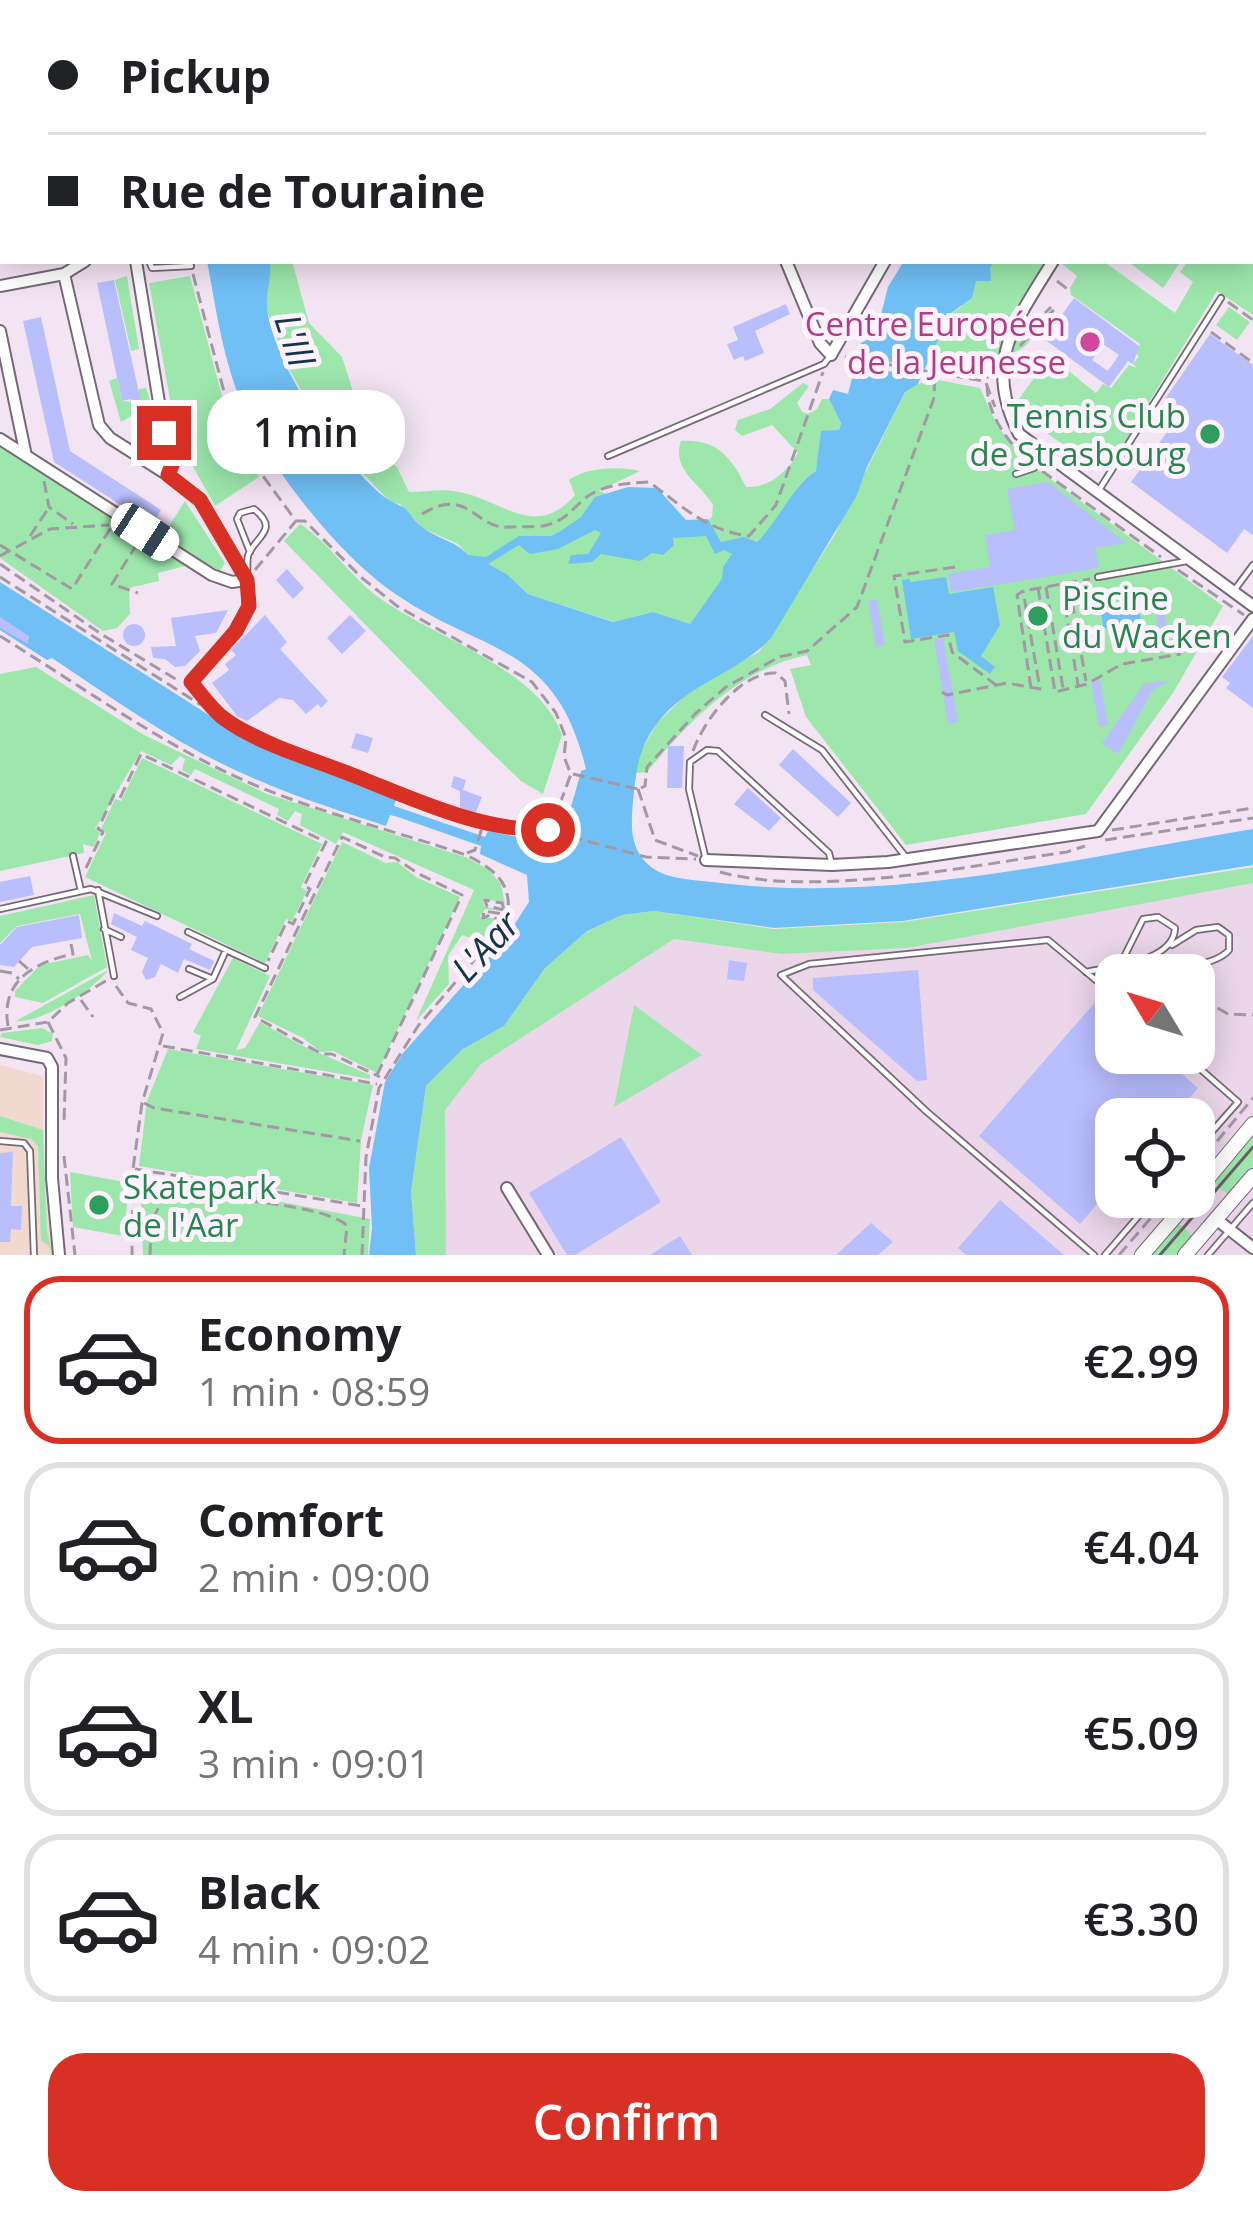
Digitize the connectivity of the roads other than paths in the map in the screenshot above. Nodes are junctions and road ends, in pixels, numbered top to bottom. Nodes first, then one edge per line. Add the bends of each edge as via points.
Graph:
1 (80, 264) edge
2 (136, 264) edge
3 (150, 264) edge
4 (787, 264) edge
5 (884, 264) edge
6 (1051, 264) edge
7 (190, 266) road end
8 (64, 274) junction
9 (0, 286) edge
10 (1221, 298) road end
11 (0, 331) edge
12 (832, 358) junction
13 (0, 439) edge
14 (26, 456) junction
15 (608, 456) dead end
16 (1045, 457) junction
17 (1016, 474) dead end
18 (168, 475) junction
19 (1096, 494) junction
20 (250, 552) junction
21 (1189, 560) junction
22 (1253, 565) edge
23 (1098, 577) road end
24 (247, 580) junction
25 (1234, 592) junction
26 (1253, 606) edge
27 (1253, 619) edge
28 (191, 682) joint
29 (765, 715) dead end
30 (548, 830) road end
31 (73, 856) dead end
32 (706, 860) joint
33 (909, 860) junction
34 (832, 865) junction
35 (81, 890) junction
36 (98, 890) junction
37 (0, 909) edge
38 (157, 916) dead end
39 (104, 929) junction
40 (188, 932) dead end
41 (122, 937) dead end
42 (1169, 946) junction
43 (226, 950) junction
44 (1126, 954) edge
45 (1148, 954) edge
46 (1215, 960) edge
47 (266, 966) road end
48 (189, 969) dead end
49 (1095, 970) edge
50 (1086, 972) junction
51 (114, 976) road end
52 (213, 979) junction
53 (1095, 980) edge
54 (180, 997) dead end
55 (0, 1049) edge
56 (1206, 1074) edge
57 (1253, 1124) edge
58 (1215, 1129) edge
59 (0, 1141) edge
60 (1215, 1170) edge
61 (1253, 1176) edge
62 (507, 1188) dead end
63 (1253, 1203) edge
64 (1137, 1218) edge
65 (1174, 1218) edge
66 (1216, 1219) junction
67 (1231, 1229) junction
68 (1253, 1249) edge
69 (34, 1255) edge
70 (59, 1255) edge
71 (548, 1255) edge
72 (1094, 1255) edge
73 (1105, 1255) edge
74 (1142, 1255) edge
75 (1184, 1255) edge
76 (1208, 1255) edge

1 - 8 street
2 - 18 street via 164,433 176,455
3 - 7 lane
4 - 12 street
5 - 12 street
6 - 16 street via 1004,350 1004,393 1018,434
8 - 9 street
8 - 18 street via 99,425
10 - 19 lane
11 - 14 street
12 - 15 lane
13 - 14 street
14 - 24 street via 221,580
16 - 17 lane
16 - 19 street
18 - 24 street via 200,500
19 - 21 street
20 - 20 lane via 266,526 254,509 237,519
20 - 24 lane
21 - 23 lane
21 - 25 street
22 - 25 lane
24 - 28 street via 249,606 236,631
25 - 26 street
27 - 33 street via 1098,831
28 - 30 lane via 223,717 306,757 475,821
29 - 33 lane via 822,750
31 - 35 lane
32 - 34 street
32 - 34 lane via 689,789 690,762 707,751 718,752 829,853
33 - 34 street
35 - 36 lane
35 - 37 lane
36 - 38 lane
36 - 39 lane
39 - 41 lane
39 - 51 lane
40 - 43 lane
42 - 44 lane via 1170,922 1158,917 1143,920
42 - 45 lane
42 - 46 lane via 1218,927 1229,935 1229,950
43 - 47 lane
43 - 52 lane
48 - 52 lane
49 - 50 lane
50 - 53 lane
50 - 72 lane via 1048,940 809,964 781,975
52 - 54 lane
55 - 70 street via 47,1058 52,1067
56 - 58 lane via 1238,1102
57 - 60 main road
59 - 69 lane via 30,1151
61 - 66 main road
62 - 71 street
63 - 67 lane
64 - 73 lane
65 - 74 main road
66 - 67 street
66 - 75 main road
67 - 68 street
67 - 76 lane

